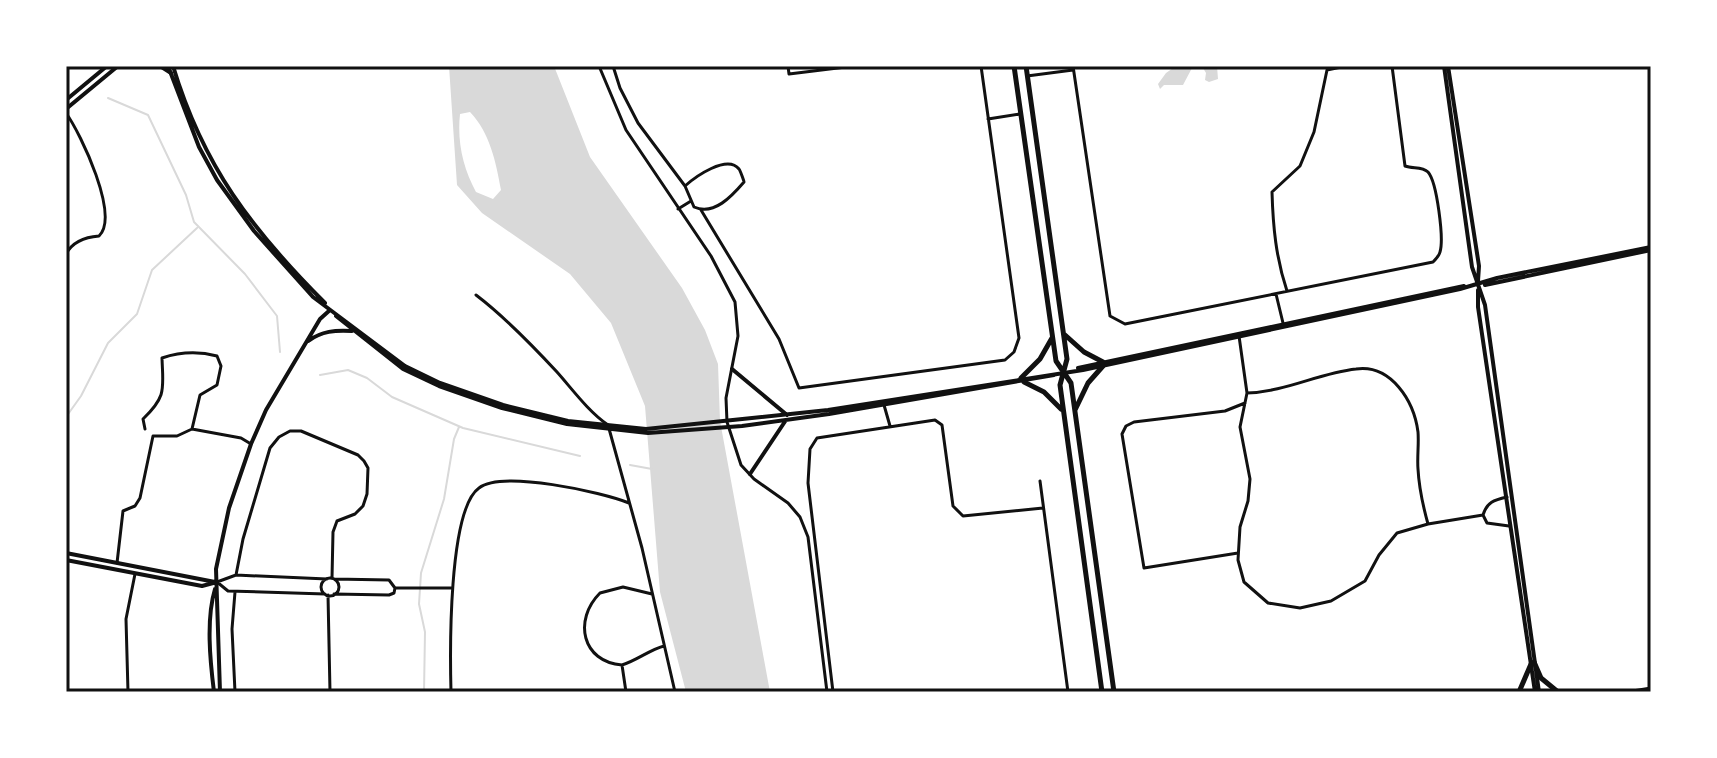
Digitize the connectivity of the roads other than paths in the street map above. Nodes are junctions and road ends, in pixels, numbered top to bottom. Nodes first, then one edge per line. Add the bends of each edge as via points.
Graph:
1 (107, 66) edge
2 (118, 66) edge
3 (160, 66) edge
4 (170, 66) edge
5 (599, 66) edge
6 (613, 66) edge
7 (788, 66) edge
8 (854, 66) edge
9 (981, 66) edge
10 (1014, 66) edge
11 (1026, 66) edge
12 (1346, 66) edge
13 (1392, 66) edge
14 (1446, 66) edge
15 (1073, 68) edge
16 (171, 73) junction
17 (1027, 76) junction
18 (66, 100) edge
19 (66, 111) edge
20 (1020, 114) junction
21 (988, 119) junction
22 (685, 186) junction
23 (691, 201) junction
24 (678, 209) junction
25 (701, 210) junction
26 (1651, 248) edge
27 (66, 254) edge
28 (1478, 285) junction
29 (1287, 291) junction
30 (1276, 294) junction
31 (476, 295) dead end
32 (330, 310) junction
33 (1283, 323) junction
34 (353, 331) junction
35 (1064, 334) junction
36 (1239, 336) junction
37 (1052, 337) junction
38 (306, 342) junction
39 (1103, 364) junction
40 (732, 369) junction
41 (1064, 372) junction
42 (1022, 380) junction
43 (1247, 393) junction
44 (1245, 403) junction
45 (884, 405) junction
46 (1063, 411) junction
47 (1075, 411) junction
48 (786, 418) junction
49 (890, 426) junction
50 (608, 427) junction
51 (145, 429) dead end
52 (192, 429) junction
53 (251, 444) junction
54 (750, 474) junction
55 (1040, 481) dead end
56 (1507, 497) junction
57 (630, 503) junction
58 (1043, 508) junction
59 (1483, 515) junction
60 (1428, 524) junction
61 (1511, 526) junction
62 (66, 553) edge
63 (1238, 553) junction
64 (66, 560) edge
65 (117, 563) junction
66 (135, 574) junction
67 (236, 575) junction
68 (331, 579) junction
69 (217, 582) junction
70 (395, 588) junction
71 (451, 588) junction
72 (235, 591) junction
73 (326, 594) junction
74 (334, 594) junction
75 (652, 594) junction
76 (664, 646) junction
77 (1532, 663) junction
78 (622, 665) junction
79 (1651, 689) edge
80 (1114, 691) edge
81 (128, 692) edge
82 (214, 692) edge
83 (220, 692) edge
84 (235, 692) edge
85 (330, 692) edge
86 (451, 692) edge
87 (626, 692) edge
88 (675, 692) edge
89 (830, 692) edge
90 (1068, 692) edge
91 (1102, 692) edge
92 (1519, 692) edge
93 (1537, 692) edge
94 (1558, 692) edge
95 (1633, 692) edge

1 - 18 street
2 - 19 street
3 - 16 street
4 - 16 street
4 - 32 street via 203,146 231,195
5 - 24 street via 626,130
6 - 22 street via 638,123
7 - 8 street via 789,74
9 - 21 street
10 - 20 main road
11 - 17 main road
12 - 29 street via 1327,70 1314,132 1300,166 1272,192 1277,253
13 - 29 street via 1405,166 1423,168 1431,176 1440,254 1423,266
14 - 28 street
15 - 17 street
15 - 30 street via 1110,316 1125,324
16 - 32 street via 199,147 234,206 290,275
17 - 35 main road
19 - 27 street via 92,164 106,216 99,236 76,243
20 - 21 street
20 - 37 main road
21 - 25 street via 1019,338 1005,360 799,388 779,339
22 - 23 street
22 - 25 street via 721,165 740,170 744,182 730,198
23 - 24 street
23 - 25 street
24 - 40 street via 735,302 738,336
26 - 28 street
28 - 33 street
28 - 36 street
28 - 56 street
28 - 77 street via 1485,305
29 - 30 street
30 - 33 street
31 - 50 street
32 - 34 street
32 - 38 street
32 - 50 street via 405,366 440,383 531,412
33 - 39 street
34 - 38 street via 334,330
34 - 50 street via 403,369 439,386 530,416
35 - 39 main road
35 - 41 main road
36 - 39 street
36 - 43 street
37 - 41 main road
37 - 42 main road
38 - 53 street
39 - 41 street
39 - 47 main road
40 - 48 street
40 - 54 street via 727,422 741,465
41 - 42 street
41 - 46 main road
41 - 47 main road
42 - 45 street
42 - 46 main road
42 - 48 street
43 - 44 street
43 - 60 street via 1357,368 1391,377 1418,431 1418,470
44 - 63 street via 1240,427 1250,479
44 - 63 street via 1225,411 1134,422 1122,434 1144,568
45 - 48 street
45 - 49 street
46 - 91 main road
47 - 80 main road
48 - 50 street via 647,431
48 - 54 street
49 - 58 street via 935,420 942,425 953,506 963,516
49 - 89 street via 817,438 810,449 808,483
50 - 57 street
51 - 52 street via 143,419 163,393 162,358 201,352 217,356 221,366 217,385 200,395
52 - 53 street
52 - 65 street via 177,436 153,436 140,498 123,511
53 - 69 street via 229,508
54 - 89 street via 788,503 808,537
55 - 58 street
56 - 59 street via 1491,501
56 - 61 street
57 - 71 street via 546,483 496,480 479,487 468,500
57 - 75 street
58 - 90 street
59 - 60 street
59 - 61 street via 1487,523
60 - 63 street via 1397,533 1365,581 1331,601 1300,608 1268,603 1244,582
61 - 77 street
62 - 65 street
64 - 66 street
65 - 69 street
66 - 69 street via 202,586
66 - 81 street via 126,619
67 - 68 street
67 - 68 street via 270,448 279,437 301,431 358,455 368,468 363,506 337,521 333,532
67 - 69 street
68 - 70 street via 389,580
68 - 73 street via 321,585
68 - 74 street via 339,589
69 - 72 street
69 - 82 street via 211,615
69 - 83 street
70 - 71 street
70 - 74 street via 389,595
71 - 86 street
72 - 73 street
72 - 84 street
73 - 74 street
73 - 85 street
75 - 76 street
75 - 78 street via 612,589 600,593 587,612 584,625 590,647 599,659
76 - 78 street
76 - 88 street
77 - 92 main road
77 - 93 street
77 - 94 main road
78 - 87 street
79 - 95 main road

